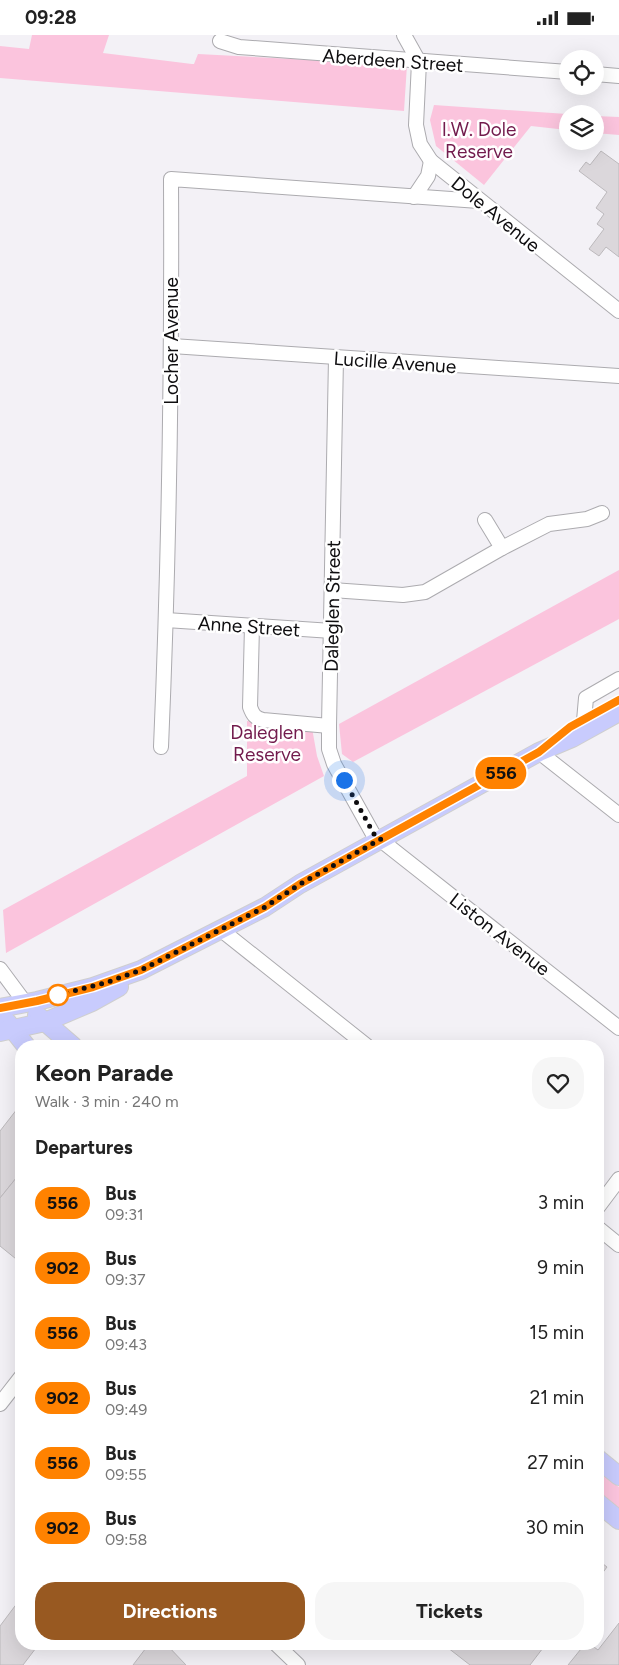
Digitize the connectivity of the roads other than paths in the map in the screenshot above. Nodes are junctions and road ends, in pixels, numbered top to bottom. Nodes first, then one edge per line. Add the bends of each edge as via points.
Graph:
1 (404, 35) edge
2 (220, 41) dead end
3 (419, 62) junction
4 (559, 71) edge
5 (604, 75) edge
6 (619, 76) edge
7 (430, 161) junction
8 (414, 197) junction
9 (479, 201) junction
10 (619, 311) edge
11 (172, 346) junction
12 (336, 358) junction
13 (619, 376) edge
14 (602, 513) dead end
15 (485, 520) dead end
16 (502, 548) junction
17 (332, 590) junction
18 (166, 620) junction
19 (252, 626) junction
20 (332, 631) junction
21 (619, 679) edge
22 (619, 700) edge
23 (619, 712) edge
24 (584, 725) junction
25 (329, 726) junction
26 (161, 747) dead end
27 (539, 752) junction
28 (619, 815) edge
29 (381, 839) junction
30 (220, 929) junction
31 (0, 969) edge
32 (141, 970) junction
33 (26, 1004) junction
34 (0, 1007) edge
35 (44, 1023) junction
36 (619, 1028) edge
37 (6, 1031) edge
38 (18, 1040) edge
39 (65, 1040) edge
40 (359, 1040) edge
41 (619, 1179) edge
42 (604, 1199) edge
43 (604, 1233) edge
44 (619, 1245) edge
45 (15, 1389) edge
46 (0, 1404) edge
47 (604, 1464) edge
48 (619, 1476) edge
49 (604, 1508) edge
50 (619, 1520) edge
51 (282, 1650) edge
52 (298, 1665) edge

1 - 3 street
2 - 3 street, Aberdeen Street via 239,47
3 - 4 street, Aberdeen Street
3 - 7 street, Dole Avenue via 416,125 420,144
5 - 6 street
7 - 8 street via 428,176
7 - 9 street, Dole Avenue
8 - 9 street, Locher Avenue
8 - 11 street, Locher Avenue via 171,179
9 - 10 street, Dole Avenue
11 - 12 street, Lucille Avenue
11 - 18 street, Locher Avenue
12 - 13 street, Lucille Avenue
12 - 17 street, Daleglen Street
14 - 16 street via 587,519 549,524
15 - 16 street
16 - 17 street via 425,592 403,595
17 - 20 street, Daleglen Street
18 - 19 street, Anne Street
18 - 26 street, Locher Avenue
19 - 20 street, Anne Street
19 - 25 street via 252,715 263,721
20 - 25 street, Daleglen Street
21 - 24 street via 586,698
22 - 24 main road
23 - 24 main road
24 - 27 main road
25 - 29 street, Daleglen Street via 334,764 374,834
27 - 28 street
27 - 29 main road
29 - 30 main road via 300,884 260,899
29 - 36 street, Liston Avenue
30 - 32 main road
30 - 40 street
31 - 33 street
32 - 33 main road
32 - 35 main road via 92,1002
33 - 34 main road
33 - 35 main road
34 - 37 main road
35 - 37 main road
35 - 39 main road
37 - 38 main road
41 - 42 street
43 - 44 street
45 - 46 street
47 - 48 main road
49 - 50 main road
51 - 52 street

